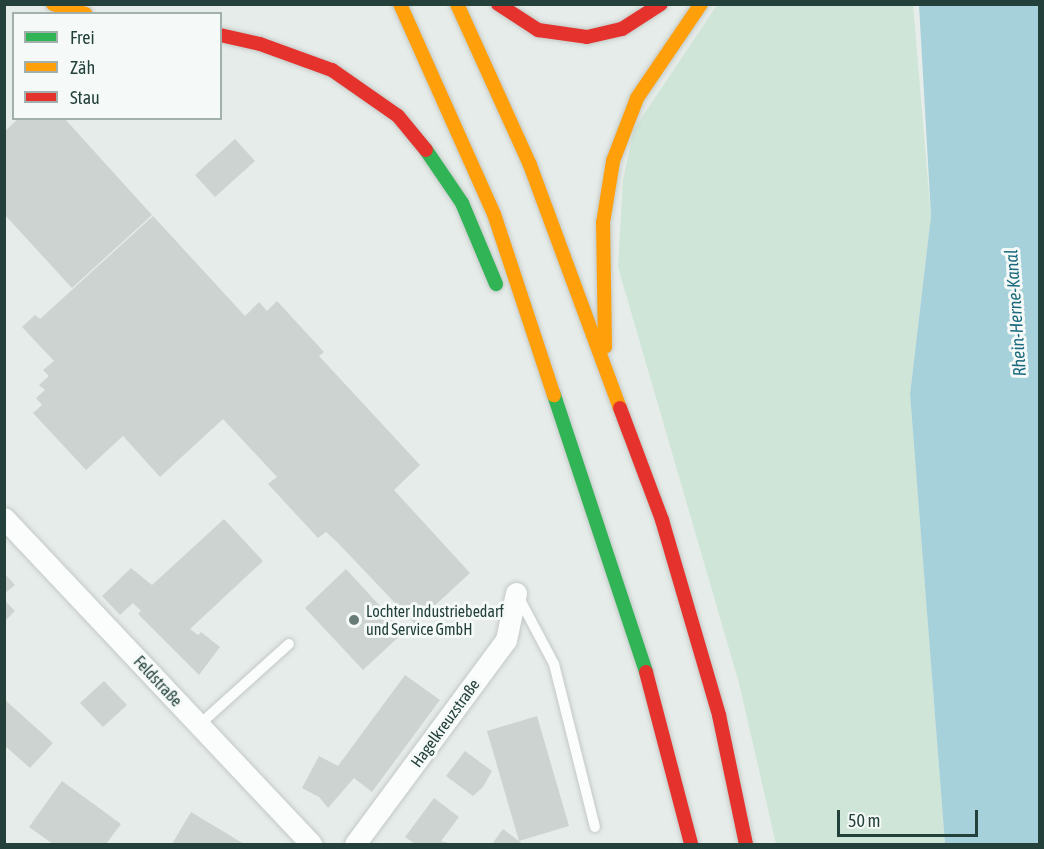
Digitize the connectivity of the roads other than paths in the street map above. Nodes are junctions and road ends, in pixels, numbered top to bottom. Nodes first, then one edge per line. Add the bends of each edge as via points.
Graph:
1 (53, 4) edge
2 (400, 4) edge
3 (457, 4) edge
4 (498, 4) edge
5 (661, 4) edge
6 (701, 4) edge
7 (79, 12) edge
8 (222, 35) edge
9 (502, 298) dead end
10 (514, 315) dead end
11 (535, 335) junction
12 (604, 370) junction
13 (4, 518) edge
14 (516, 593) joint
15 (289, 644) dead end
16 (199, 725) junction
17 (596, 827) dead end
18 (363, 842) edge
19 (311, 844) edge
20 (691, 844) edge
21 (746, 844) edge

1 - 7 highway
2 - 11 highway via 494,214
3 - 12 highway via 530,165
4 - 5 highway via 538,30 587,37 622,29
6 - 12 highway via 637,98 613,162 603,223
8 - 9 highway via 260,44 332,70 398,116 432,154 458,195
10 - 11 highway
11 - 20 highway via 647,674
12 - 21 highway via 662,520 718,715
13 - 16 street, Feldstraße
14 - 17 lane via 554,664
14 - 18 street, Hagelkreuzstraße via 506,640
15 - 16 lane
16 - 19 street, Feldstraße

